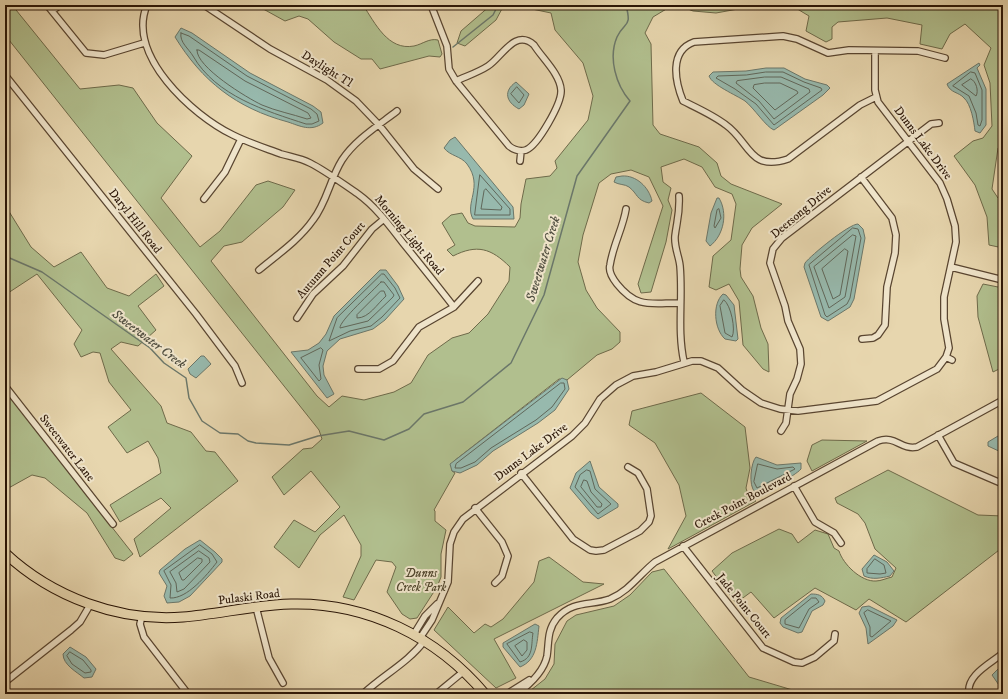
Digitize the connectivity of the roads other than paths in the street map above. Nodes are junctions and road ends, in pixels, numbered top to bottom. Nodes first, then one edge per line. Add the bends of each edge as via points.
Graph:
1 (47, 5) edge
2 (60, 5) edge
3 (146, 5) edge
4 (204, 5) edge
5 (433, 6) edge
6 (52, 11) junction
7 (144, 43) junction
8 (875, 50) junction
9 (945, 58) dead end
10 (5, 75) edge
11 (456, 81) junction
12 (876, 97) junction
13 (397, 111) dead end
14 (939, 123) dead end
15 (379, 125) junction
16 (241, 139) junction
17 (908, 142) junction
18 (521, 151) junction
19 (520, 161) dead end
20 (861, 177) junction
21 (333, 178) junction
22 (438, 189) dead end
23 (679, 196) dead end
24 (204, 199) dead end
25 (626, 209) dead end
26 (384, 219) junction
27 (951, 267) junction
28 (259, 270) dead end
29 (1003, 280) edge
30 (478, 281) dead end
31 (680, 303) junction
32 (454, 307) junction
33 (297, 318) dead end
34 (862, 339) dead end
35 (684, 362) junction
36 (358, 369) dead end
37 (242, 384) dead end
38 (5, 386) edge
39 (1003, 400) edge
40 (788, 410) junction
41 (781, 431) dead end
42 (938, 435) junction
43 (628, 467) dead end
44 (521, 473) junction
45 (1003, 484) edge
46 (794, 486) junction
47 (476, 508) junction
48 (113, 524) dead end
49 (841, 543) dead end
50 (683, 546) junction
51 (5, 553) edge
52 (495, 583) dead end
53 (90, 605) junction
54 (256, 607) junction
55 (142, 616) junction
56 (835, 634) dead end
57 (420, 637) junction
58 (1003, 653) edge
59 (464, 671) junction
60 (535, 677) junction
61 (5, 682) edge
62 (283, 683) dead end
63 (188, 694) edge
64 (363, 694) edge
65 (436, 694) edge
66 (485, 694) edge
67 (507, 694) edge
68 (517, 694) edge
69 (969, 694) edge

1 - 6 street
2 - 6 street
3 - 7 street, Morning Light Road via 142,21
4 - 15 street, Daylight Tl via 270,50 327,80 356,101
5 - 11 street via 447,46 449,69
6 - 7 street via 86,53 104,55
7 - 16 street, Morning Light Road via 161,73 180,95 213,123
8 - 9 street via 918,51
8 - 12 street
8 - 12 street via 828,53 797,39 783,36 694,42 680,46 676,62 678,86 683,101 728,125 753,156 765,161 779,162 788,159 860,105
10 - 37 street, Daryl Hill Road via 196,314 235,366
11 - 18 street via 509,146
11 - 18 street via 487,67 516,41 529,41 534,45 558,80 561,92 552,117 532,145
12 - 17 street, Dunns Lake Drive
13 - 15 street
14 - 17 street, Deersong Drive via 931,124
15 - 21 street via 354,146 343,159
15 - 22 street, Daylight Tl via 414,169
16 - 21 street, Morning Light Road via 299,158
16 - 24 street via 225,172
17 - 20 street, Deersong Drive
17 - 27 street, Dunns Lake Drive via 940,184 948,199 956,234
18 - 19 street
20 - 34 street via 892,218 896,235 895,253 887,287 885,325 878,335
20 - 40 street, Deersong Drive via 782,238 771,256 772,272 785,306 788,322 800,349 800,372 790,394
21 - 26 street, Morning Light Road via 370,204
21 - 28 street via 328,194 312,221
23 - 31 street via 680,214 675,247 680,266
25 - 31 street via 610,265 612,276 626,296 632,300
26 - 32 street, Morning Light Road
26 - 33 street, Autumn Point Court via 372,229 343,266 313,294
27 - 29 street
27 - 40 street, Dunns Lake Drive via 943,309 949,359 937,369 877,401 807,411
30 - 32 street
31 - 35 street via 680,342
32 - 36 street via 419,327 393,361 386,366 372,370
35 - 40 street, Dunns Lake Drive via 710,364 761,403
35 - 44 street, Dunns Lake Drive via 656,372 633,376 616,385 600,399 579,430
38 - 48 street, Sweetwater Lane
39 - 42 street, Creek Point Boulevard
40 - 41 street, Deersong Drive via 786,423
42 - 45 street via 954,463
42 - 46 street, Creek Point Boulevard via 917,447 910,448 891,439 878,441
43 - 44 street via 638,473 647,489 651,516 649,522 640,531 604,550 596,551 573,540
44 - 47 street, Dunns Lake Drive
46 - 49 street via 815,522 834,533
46 - 50 street, Creek Point Boulevard
47 - 52 street via 502,542 508,556 502,576
47 - 57 street, Dunns Lake Drive via 463,519 454,532 450,544 448,582 432,620
50 - 56 street, Jade Point Court via 763,648 802,663 815,657 834,641
50 - 60 street, Creek Point Boulevard via 655,562 626,590 611,599 581,604 563,613 548,636 545,663
51 - 53 main road, Pulaski Road via 39,580
53 - 55 main road, Pulaski Road
53 - 61 street via 80,622
54 - 55 main road, Pulaski Road via 182,617
54 - 57 main road, Pulaski Road via 293,604 342,608 382,619
54 - 62 street via 269,658
55 - 63 street via 140,624 144,637
57 - 59 main road, Pulaski Road via 444,653
57 - 64 street, Dunns Lake Drive via 398,667
58 - 69 street via 973,677 969,682
59 - 65 street
59 - 66 main road, Pulaski Road
60 - 67 street, Creek Point Boulevard
60 - 68 street, Creek Point Boulevard

